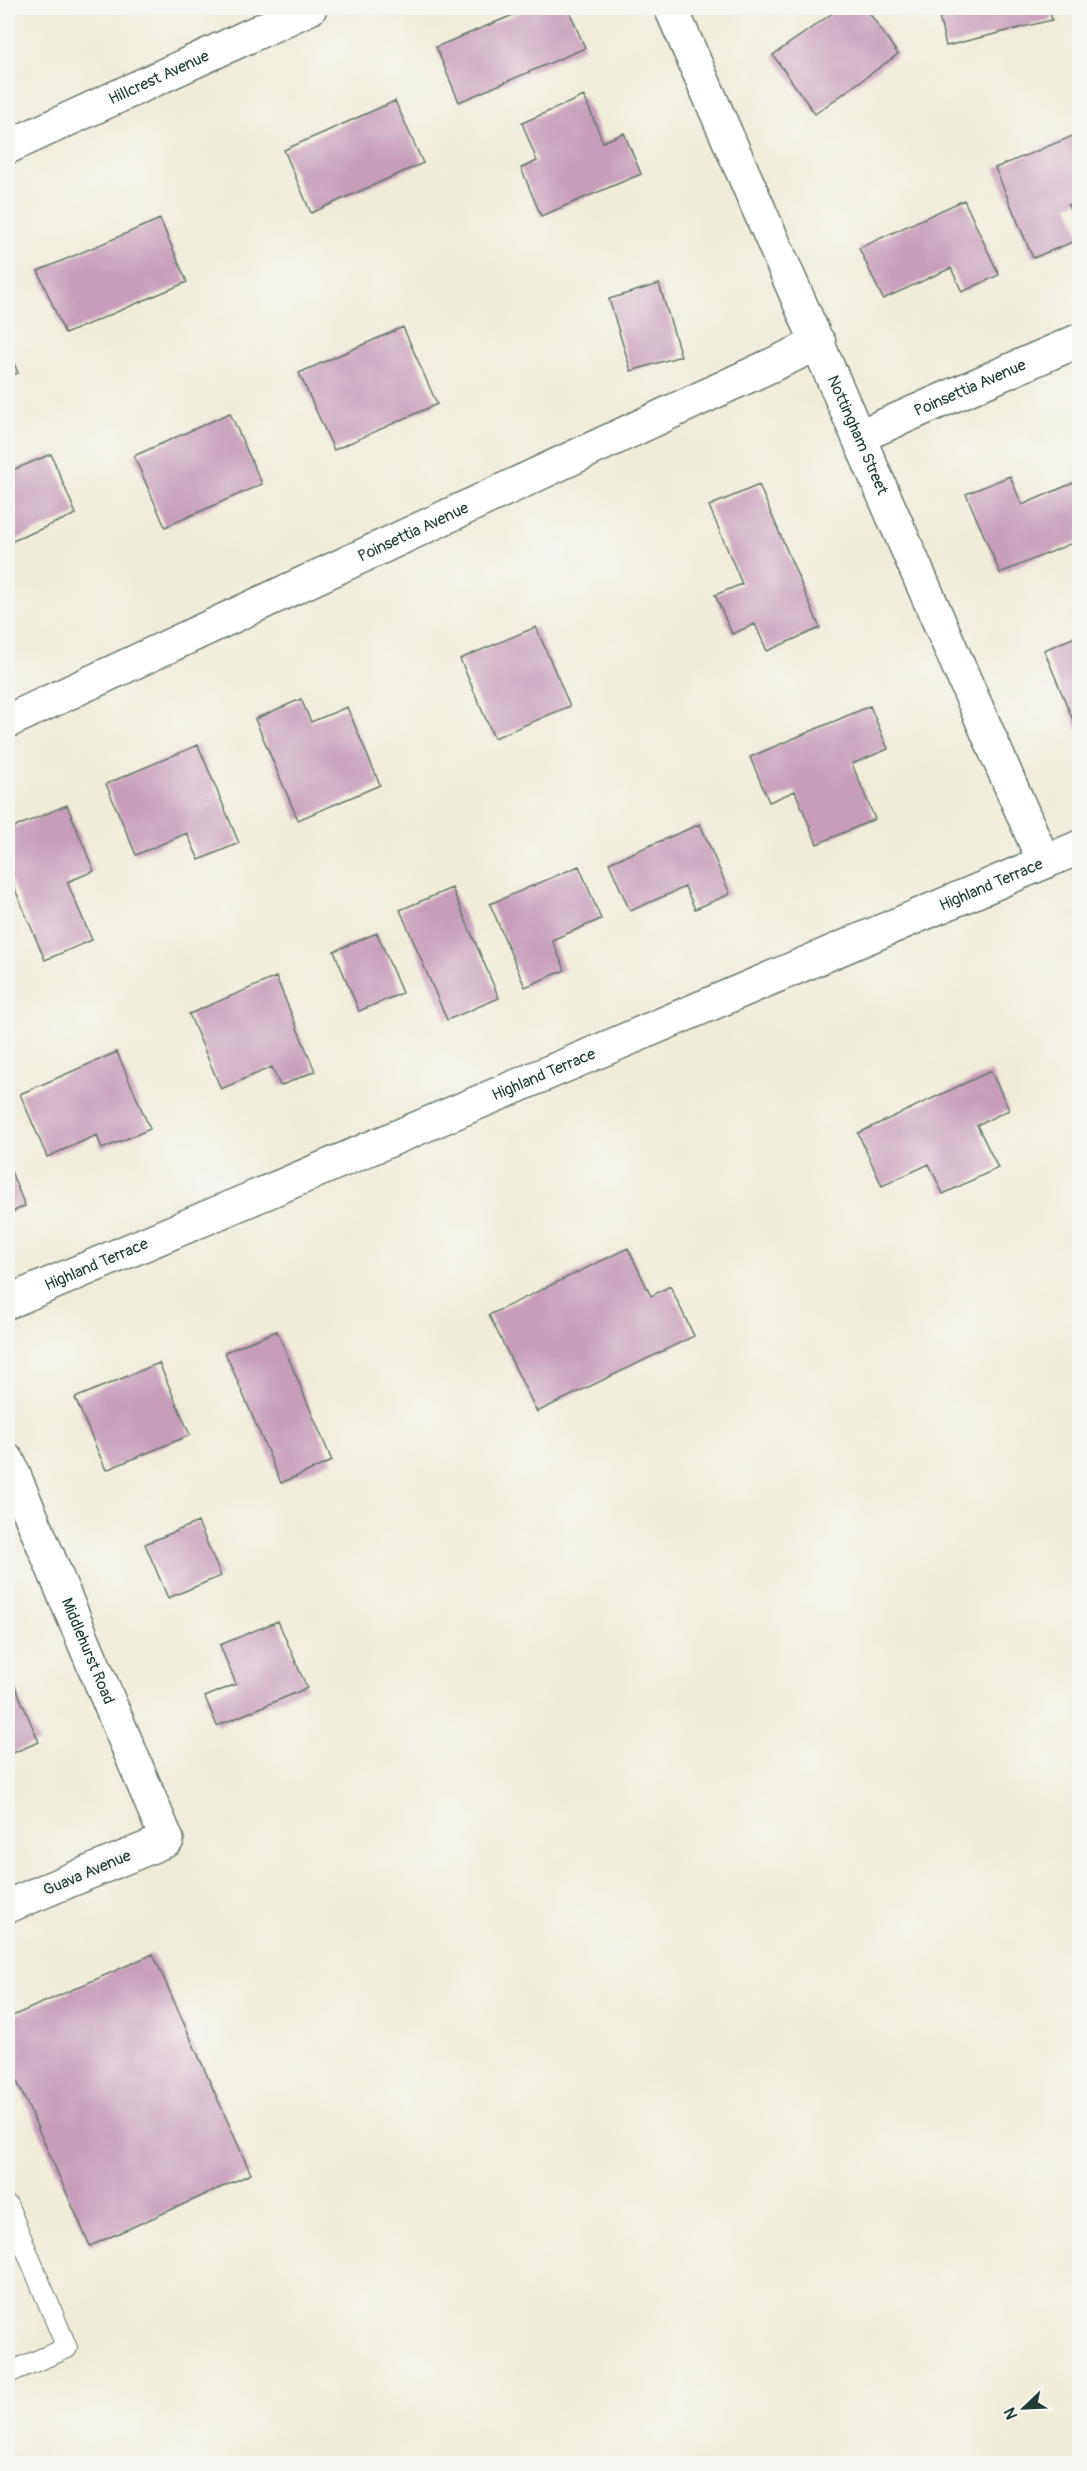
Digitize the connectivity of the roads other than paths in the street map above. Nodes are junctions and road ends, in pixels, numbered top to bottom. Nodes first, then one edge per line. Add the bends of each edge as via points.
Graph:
1 (310, 8) edge
2 (671, 8) edge
3 (8, 147) edge
4 (1080, 340) edge
5 (819, 343) junction
6 (860, 436) junction
7 (8, 721) edge
8 (1080, 847) edge
9 (1044, 862) junction
10 (8, 1302) edge
11 (8, 1461) edge
12 (167, 1840) joint
13 (8, 1906) edge
14 (8, 2206) edge
15 (8, 2373) edge

1 - 3 street, Hillcrest Avenue
2 - 5 street, Nottingham Street
4 - 6 street, Poinsettia Avenue
5 - 6 street, Nottingham Street
5 - 7 street, Poinsettia Avenue
6 - 9 street, Nottingham Street
8 - 9 street, Highland Terrace
9 - 10 street, Highland Terrace
11 - 12 street, Middlehurst Road
12 - 13 street, Guava Avenue
14 - 15 lane via 67,2348

